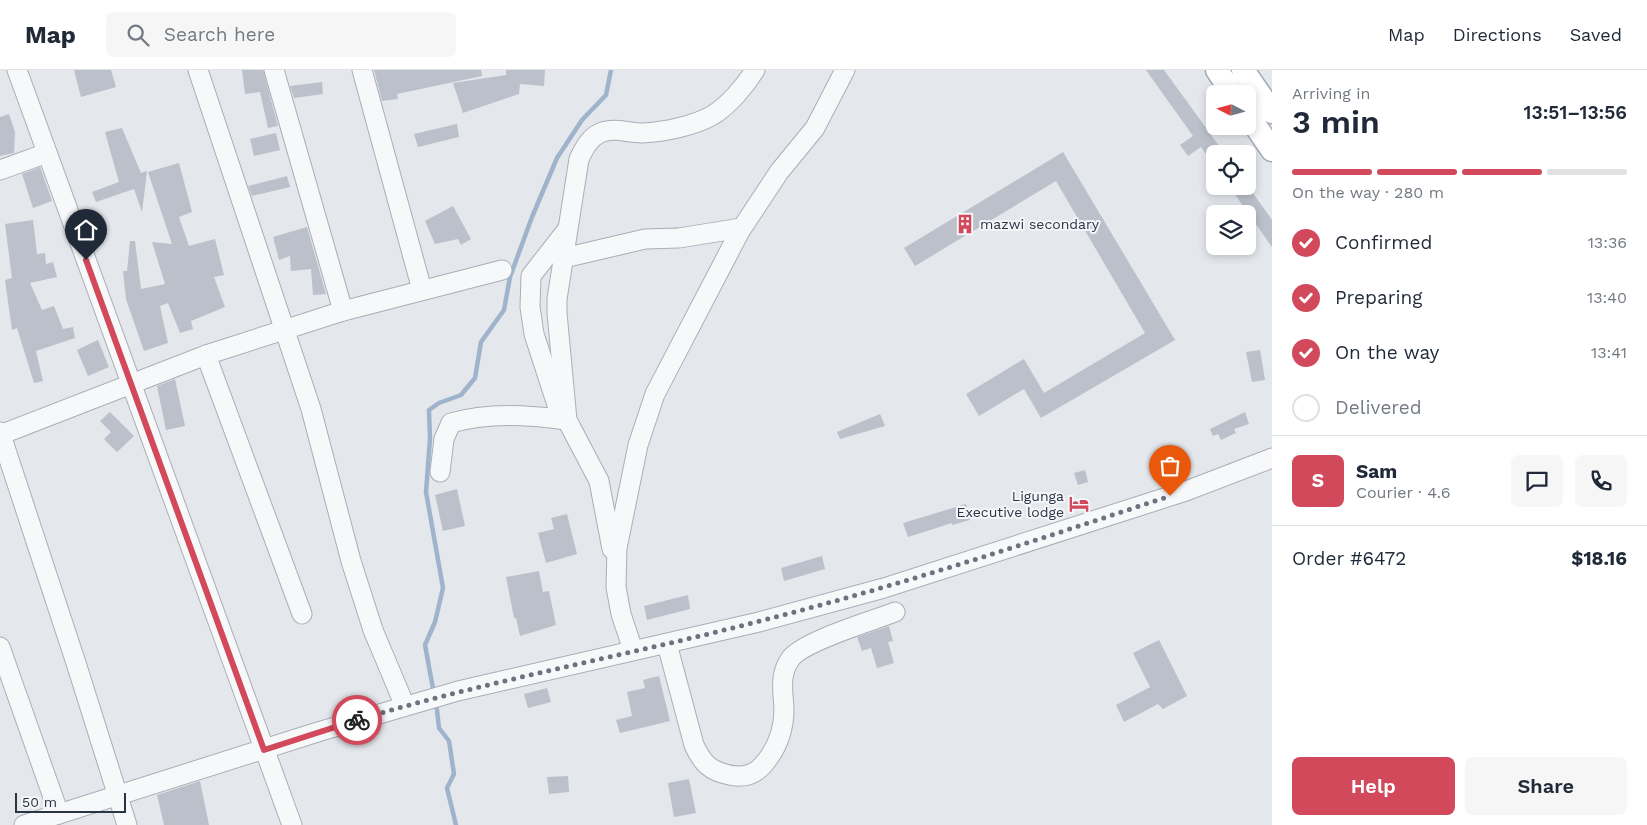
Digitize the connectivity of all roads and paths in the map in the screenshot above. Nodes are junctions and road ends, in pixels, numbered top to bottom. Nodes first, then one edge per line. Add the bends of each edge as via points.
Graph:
1 (18, 70) edge
2 (198, 70) edge
3 (274, 70) edge
4 (362, 70) edge
5 (755, 70) edge
6 (845, 70) edge
7 (1232, 77) edge
8 (1272, 112) edge
9 (1256, 127) edge
10 (1272, 150) edge
11 (47, 153) junction
12 (0, 170) edge
13 (569, 227) junction
14 (741, 228) junction
15 (564, 258) junction
16 (502, 270) dead end
17 (422, 290) junction
18 (344, 311) junction
19 (284, 331) junction
20 (206, 355) junction
21 (130, 385) junction
22 (565, 420) junction
23 (0, 434) edge
24 (1272, 458) edge
25 (440, 472) dead end
26 (616, 570) junction
27 (895, 612) dead end
28 (302, 614) dead end
29 (667, 644) junction
30 (0, 647) edge
31 (634, 650) junction
32 (405, 706) junction
33 (264, 750) junction
34 (119, 795) junction
35 (58, 814) junction
36 (24, 825) edge
37 (127, 825) edge
38 (292, 825) edge

1 - 11 street
2 - 19 street
3 - 18 street
4 - 17 street
5 - 13 street via 739,92 713,115 682,126 650,132 611,130 598,134 586,145 579,159
6 - 14 street via 815,128 779,172
7 - 8 main road
9 - 10 main road
11 - 12 street
11 - 21 street
13 - 15 street
13 - 22 street via 531,276 530,307 534,334
14 - 15 street via 645,239
14 - 26 street via 655,394 638,445 620,526
15 - 22 street via 557,313
16 - 17 street
17 - 18 street
18 - 19 street
19 - 20 street
19 - 32 street via 311,409 351,561 373,630
20 - 21 street
20 - 28 street
21 - 23 street
21 - 33 street
22 - 25 street via 534,415 451,423 444,439
22 - 26 street via 599,481
23 - 34 street
24 - 29 street via 1186,491 884,588
26 - 31 street via 621,614
27 - 29 street via 816,642 792,656 782,680 784,712 778,742 759,770 747,776 718,772 700,758
29 - 31 street
30 - 35 street
31 - 32 street
32 - 33 street
33 - 34 street
33 - 38 street
34 - 35 street
34 - 37 street
35 - 36 street

